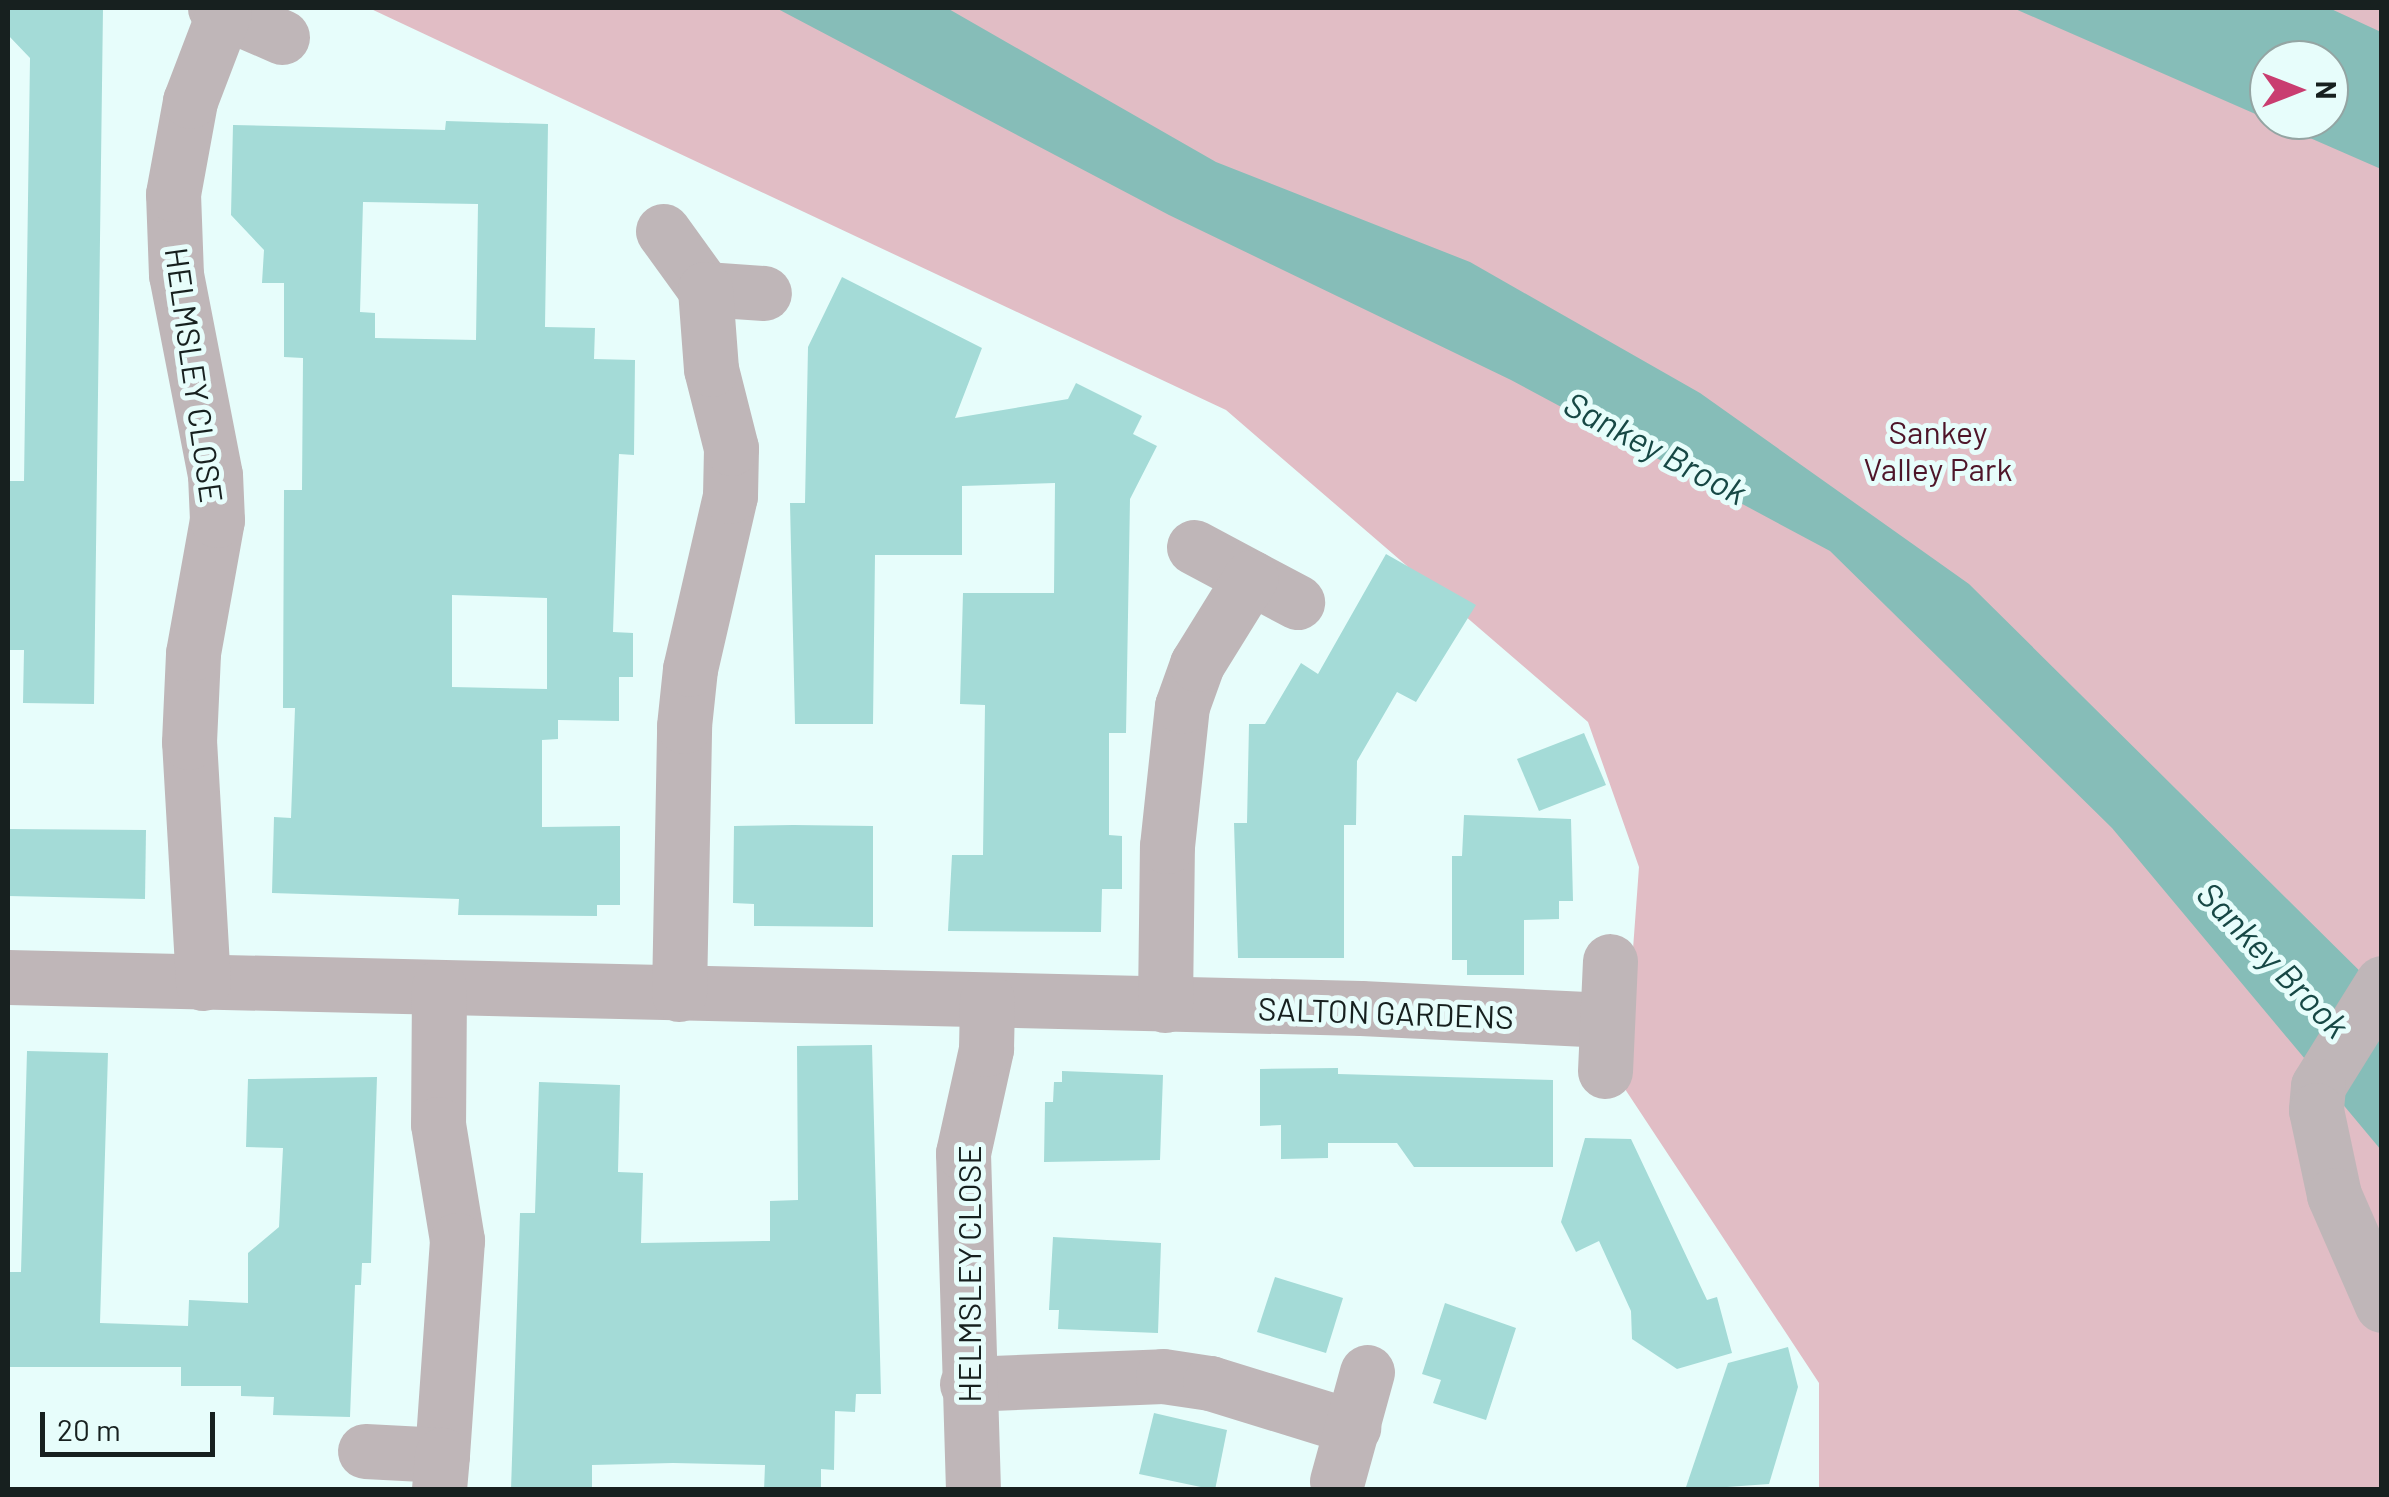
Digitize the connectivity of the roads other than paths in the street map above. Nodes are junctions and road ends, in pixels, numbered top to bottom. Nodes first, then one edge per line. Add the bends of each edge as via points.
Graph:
1 (220, 10) edge
2 (282, 37) dead end
3 (663, 231) dead end
4 (706, 289) junction
5 (764, 293) dead end
6 (1194, 547) dead end
7 (1610, 961) dead end
8 (8, 978) edge
9 (203, 983) junction
10 (2382, 983) edge
11 (439, 987) junction
12 (679, 994) junction
13 (987, 1000) junction
14 (1165, 1005) junction
15 (2382, 1305) edge
16 (1367, 1372) dead end
17 (968, 1384) junction
18 (1352, 1427) junction
19 (365, 1451) dead end
20 (440, 1472) edge
21 (1337, 1481) dead end
22 (973, 1490) edge

1 - 2 street, HELMSLEY CLOSE
1 - 9 street, HELMSLEY CLOSE via 190,101 173,194 176,276 216,505 193,653 190,742
3 - 4 street
4 - 5 street
4 - 12 street via 711,369 731,448 730,496 686,707
6 - 14 street via 1274,590 1197,664 1182,706 1167,846
7 - 14 street, SALTON GARDENS via 1606,1046
8 - 9 street
9 - 11 street
10 - 15 street via 2318,1086 2320,1150
11 - 12 street
11 - 20 street via 438,1124 457,1240
12 - 13 street
13 - 14 street
13 - 17 street, HELMSLEY CLOSE via 986,1049 962,1153
16 - 18 street
17 - 18 street via 1163,1376 1210,1383
17 - 22 street, HELMSLEY CLOSE
18 - 21 street
19 - 20 street

